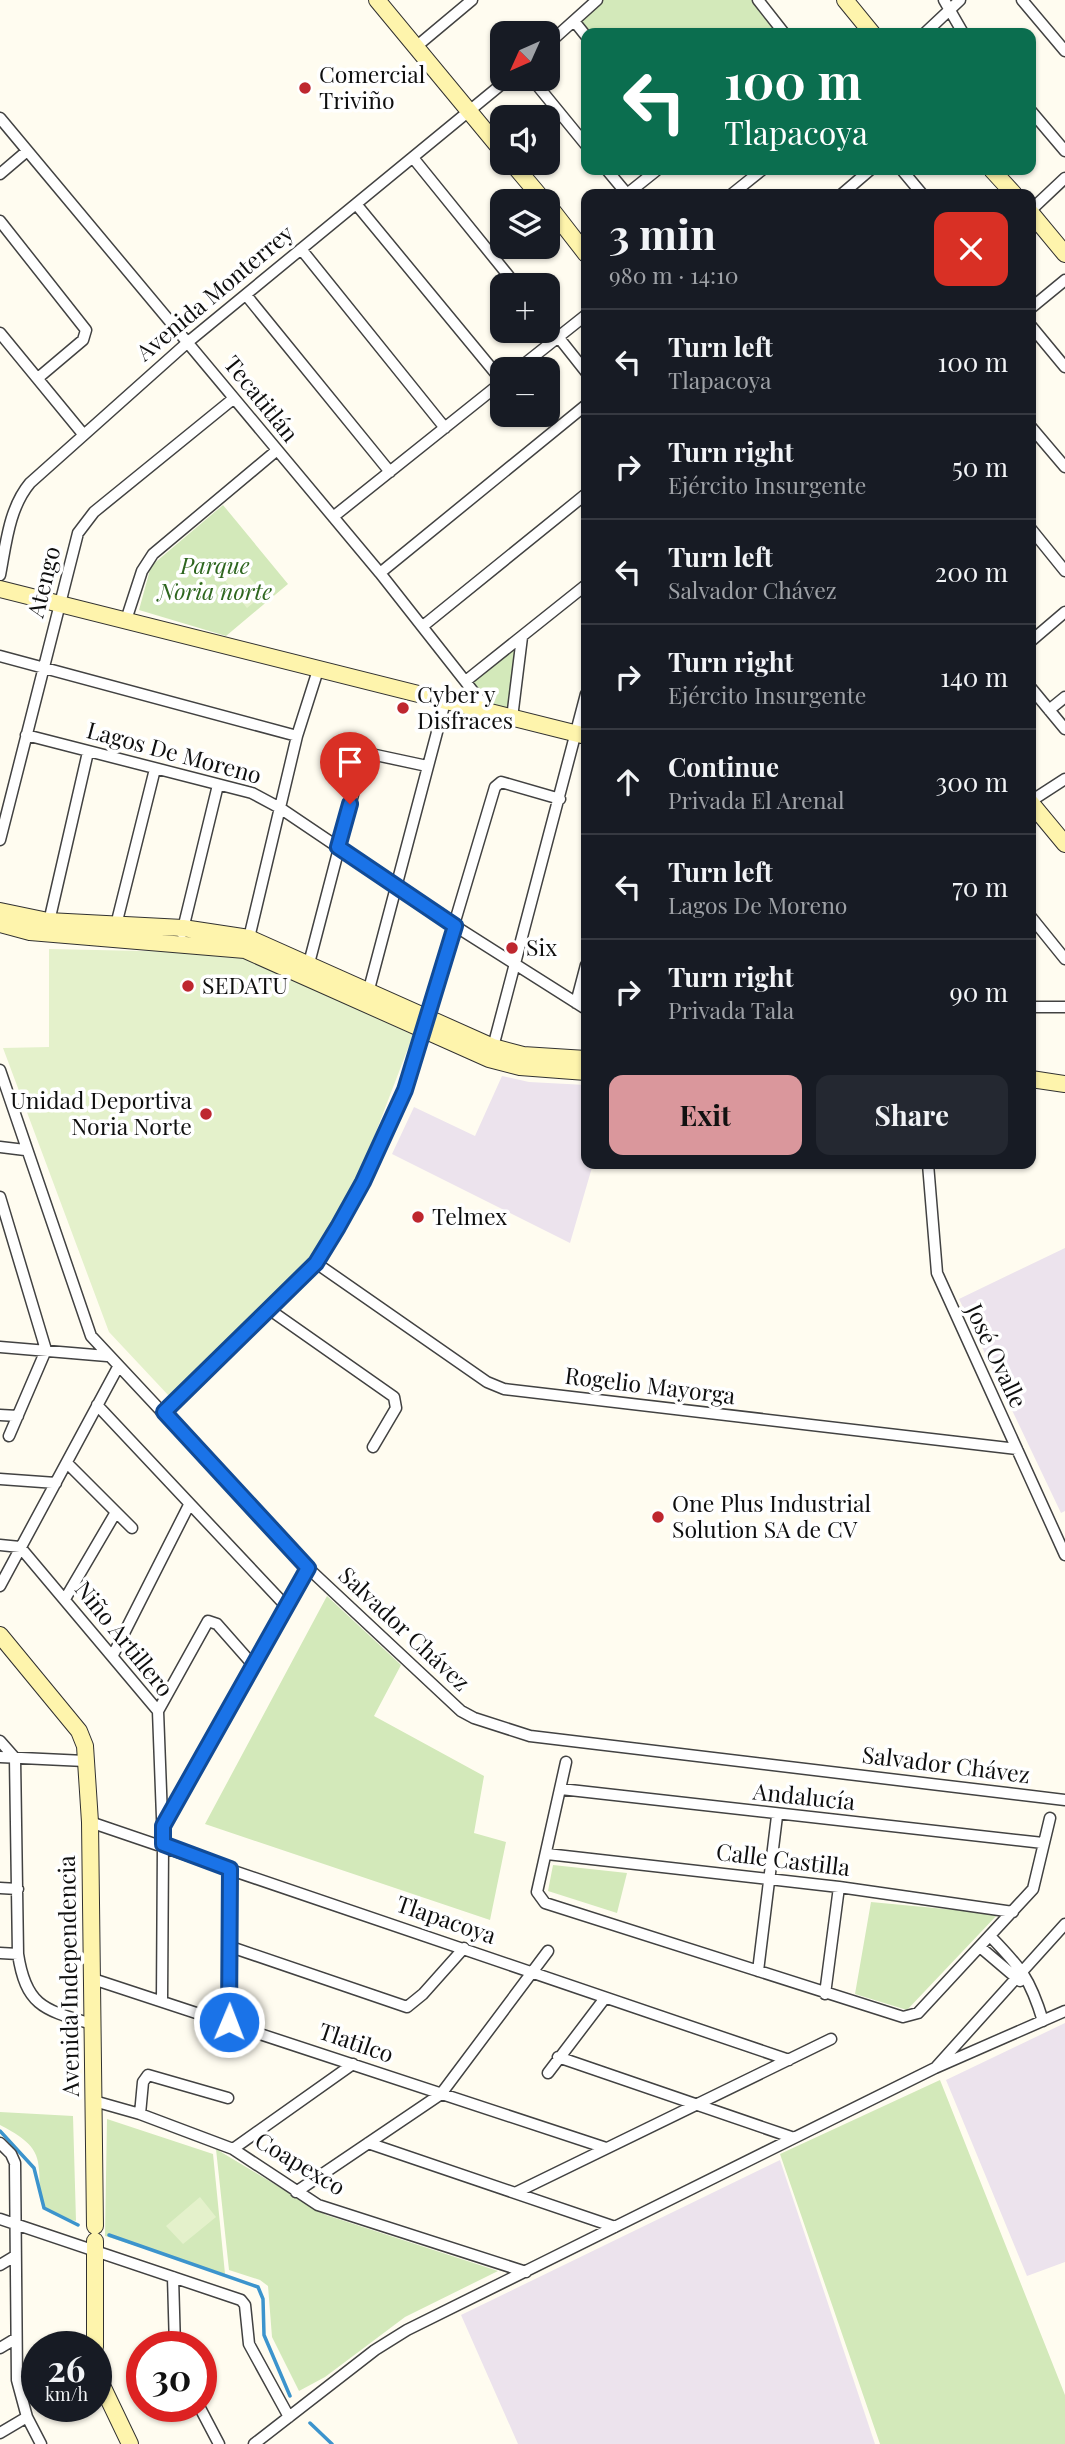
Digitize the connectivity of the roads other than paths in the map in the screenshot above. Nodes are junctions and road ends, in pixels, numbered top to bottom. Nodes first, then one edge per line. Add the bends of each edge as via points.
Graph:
1 (377, 0) edge
2 (472, 0) edge
3 (597, 0) edge
4 (758, 0) edge
5 (845, 0) edge
6 (960, 0) edge
7 (1022, 0) edge
8 (947, 5) edge
9 (574, 21) junction
10 (780, 28) edge
11 (868, 28) edge
12 (929, 28) edge
13 (960, 28) edge
14 (581, 30) edge
15 (560, 33) edge
16 (417, 46) junction
17 (1065, 51) edge
18 (494, 91) edge
19 (542, 91) edge
20 (470, 111) junction
21 (1036, 117) edge
22 (0, 118) edge
23 (490, 135) edge
24 (581, 139) edge
25 (1065, 150) edge
26 (27, 151) junction
27 (414, 159) junction
28 (0, 174) edge
29 (522, 175) edge
30 (611, 175) edge
31 (651, 175) edge
32 (756, 175) edge
33 (864, 175) edge
34 (906, 175) edge
35 (997, 175) edge
36 (1065, 178) edge
37 (534, 189) edge
38 (623, 189) edge
39 (633, 189) edge
40 (738, 189) edge
41 (848, 189) edge
42 (918, 189) edge
43 (1009, 189) edge
44 (356, 204) junction
45 (1036, 206) edge
46 (1036, 217) edge
47 (0, 221) edge
48 (560, 221) edge
49 (581, 248) edge
50 (301, 249) junction
51 (1065, 254) edge
52 (506, 273) edge
53 (1065, 280) edge
54 (246, 296) junction
55 (1036, 304) edge
56 (581, 319) edge
57 (1036, 332) edge
58 (0, 333) edge
59 (560, 335) edge
60 (560, 340) edge
61 (188, 342) junction
62 (550, 343) edge
63 (533, 357) edge
64 (490, 366) edge
65 (581, 366) edge
66 (1065, 368) edge
67 (38, 378) junction
68 (490, 391) edge
69 (233, 399) junction
70 (581, 409) edge
71 (445, 428) junction
72 (1036, 433) edge
73 (83, 434) junction
74 (276, 451) junction
75 (1065, 467) edge
76 (390, 472) junction
77 (581, 498) edge
78 (333, 517) junction
79 (5, 519) edge
80 (1036, 535) edge
81 (1065, 571) edge
82 (380, 573) junction
83 (0, 575) edge
84 (0, 589) edge
85 (581, 589) edge
86 (61, 603) junction
87 (1065, 612) edge
88 (127, 620) junction
89 (423, 626) junction
90 (522, 637) junction
91 (1036, 637) edge
92 (0, 656) edge
93 (44, 667) junction
94 (318, 670) junction
95 (467, 680) junction
96 (1036, 694) edge
97 (1065, 697) edge
98 (445, 702) junction
99 (487, 709) junction
100 (1049, 710) junction
101 (512, 718) junction
102 (1065, 729) edge
103 (26, 735) junction
104 (581, 735) edge
105 (297, 736) junction
106 (581, 738) edge
107 (88, 752) junction
108 (428, 766) junction
109 (156, 769) junction
110 (1065, 779) edge
111 (218, 785) junction
112 (560, 799) junction
113 (1036, 799) edge
114 (280, 808) junction
115 (1036, 808) edge
116 (0, 841) edge
117 (1065, 844) edge
118 (338, 847) junction
119 (396, 887) junction
120 (0, 911) edge
121 (1036, 922) edge
122 (0, 924) edge
123 (116, 925) junction
124 (455, 926) junction
125 (48, 927) junction
126 (182, 935) junction
127 (250, 938) junction
128 (1065, 959) edge
129 (516, 965) junction
130 (307, 970) junction
131 (581, 984) edge
132 (368, 993) junction
133 (576, 1003) junction
134 (581, 1006) edge
135 (1036, 1007) edge
136 (1065, 1007) edge
137 (426, 1025) junction
138 (500, 1054) junction
139 (581, 1059) edge
140 (0, 1070) edge
141 (581, 1071) edge
142 (1036, 1080) edge
143 (1063, 1084) edge
144 (1036, 1088) edge
145 (0, 1147) edge
146 (25, 1150) junction
147 (928, 1169) edge
148 (0, 1197) edge
149 (2, 1213) edge
150 (316, 1263) junction
151 (270, 1310) junction
152 (0, 1347) edge
153 (46, 1350) junction
154 (107, 1356) junction
155 (118, 1367) junction
156 (97, 1405) junction
157 (164, 1412) junction
158 (0, 1415) edge
159 (18, 1416) junction
160 (9, 1436) dead end
161 (373, 1447) dead end
162 (1017, 1449) junction
163 (67, 1463) junction
164 (0, 1479) edge
165 (56, 1483) junction
166 (189, 1505) junction
167 (116, 1512) junction
168 (132, 1528) dead end
169 (0, 1545) edge
170 (20, 1547) junction
171 (1065, 1555) edge
172 (308, 1568) junction
173 (0, 1586) edge
174 (65, 1599) junction
175 (286, 1606) junction
176 (0, 1635) edge
177 (113, 1655) junction
178 (254, 1667) junction
179 (158, 1711) junction
180 (0, 1741) edge
181 (0, 1757) edge
182 (15, 1758) junction
183 (85, 1761) junction
184 (566, 1762) dead end
185 (561, 1789) junction
186 (1065, 1800) edge
187 (778, 1815) junction
188 (1050, 1818) dead end
189 (90, 1822) junction
190 (163, 1826) junction
191 (1043, 1843) junction
192 (163, 1844) junction
193 (547, 1854) junction
194 (230, 1869) junction
195 (768, 1880) junction
196 (839, 1887) junction
197 (0, 1888) edge
198 (18, 1889) junction
199 (1013, 1912) junction
200 (1065, 1924) edge
201 (990, 1936) junction
202 (231, 1947) junction
203 (464, 1948) junction
204 (980, 1948) junction
205 (548, 1951) dead end
206 (0, 1953) edge
207 (18, 1954) junction
208 (1023, 1969) junction
209 (758, 1971) junction
210 (532, 1972) junction
211 (1014, 1978) junction
212 (93, 1979) junction
213 (1032, 1985) junction
214 (825, 1994) junction
215 (605, 1998) junction
216 (162, 2000) junction
217 (1065, 2011) edge
218 (1043, 2021) junction
219 (229, 2022) junction
220 (92, 2024) junction
221 (831, 2039) dead end
222 (558, 2057) junction
223 (789, 2060) junction
224 (353, 2064) junction
225 (935, 2068) junction
226 (548, 2073) dead end
227 (441, 2094) junction
228 (228, 2098) dead end
229 (94, 2101) junction
230 (698, 2105) junction
231 (140, 2114) junction
232 (794, 2138) junction
233 (0, 2143) edge
234 (368, 2143) junction
235 (606, 2148) junction
236 (233, 2149) junction
237 (296, 2192) junction
238 (517, 2192) junction
239 (0, 2219) edge
240 (17, 2225) junction
241 (615, 2227) junction
242 (95, 2239) junction
243 (15, 2256) junction
244 (0, 2265) edge
245 (526, 2272) junction
246 (173, 2277) junction
247 (95, 2331) edge
248 (175, 2331) edge
249 (15, 2339) junction
250 (0, 2348) edge
251 (21, 2395) edge
252 (112, 2410) edge
253 (291, 2414) junction
254 (21, 2421) edge
255 (30, 2422) edge
256 (208, 2422) edge
257 (0, 2433) edge
258 (126, 2443) edge
259 (41, 2444) edge
260 (219, 2444) edge
261 (254, 2444) edge

1 - 16 main road
2 - 16 street
3 - 9 street
4 - 10 street
5 - 11 main road
6 - 8 street
7 - 17 street
8 - 12 street
8 - 13 street
9 - 14 street
9 - 15 street
16 - 20 main road
18 - 20 street, Avenida Monterrey
19 - 24 street
20 - 23 main road
20 - 27 street, Avenida Monterrey
21 - 25 street
22 - 26 street, Tecatitlán
26 - 28 street
26 - 61 street, Tecatitlán
27 - 44 street, Avenida Monterrey
27 - 52 street
29 - 37 main road
30 - 38 street
31 - 39 street
32 - 40 street
33 - 41 street
34 - 42 street
35 - 43 main road
36 - 45 street
44 - 50 street, Avenida Monterrey
44 - 64 street
46 - 51 main road
47 - 67 street via 86,330 83,340
48 - 49 main road
50 - 54 street, Avenida Monterrey
50 - 71 street
53 - 55 street
54 - 61 street, Avenida Monterrey
54 - 76 street
56 - 59 street
57 - 66 street
58 - 67 street
60 - 65 street
61 - 69 street, Tecatitlán
61 - 73 street, Avenida Monterrey
62 - 63 street
67 - 73 street
68 - 71 street
69 - 74 street, Tecatitlán
69 - 86 street, Atengo via 85,523 78,533
70 - 82 street
71 - 76 street
72 - 75 street
73 - 79 street, Avenida Monterrey via 24,489
74 - 78 street, Tecatitlán
74 - 88 street via 153,554 142,571
76 - 78 street
77 - 89 street
78 - 82 street, Tecatitlán
79 - 83 street, Avenida Monterrey
80 - 81 street
82 - 89 street, Tecatitlán
84 - 86 main road
85 - 90 street
86 - 88 main road
86 - 93 street, Atengo
87 - 91 street
88 - 94 main road
89 - 95 street, Tecatitlán
90 - 95 street
90 - 101 street
92 - 93 street
93 - 103 street, Atengo
93 - 105 street
94 - 98 main road
94 - 105 street
95 - 99 street, Tecatitlán
96 - 100 street
97 - 100 street
98 - 99 main road
98 - 108 street
99 - 101 main road
100 - 102 street
101 - 104 main road
103 - 107 street, Lagos De Moreno
103 - 116 street, Atengo
105 - 114 street
106 - 112 street
107 - 109 street, Lagos De Moreno
107 - 125 street
108 - 118 street via 366,755
108 - 119 street
109 - 111 street, Lagos De Moreno
109 - 123 street
110 - 113 street
111 - 114 street, Lagos De Moreno via 252,793
111 - 126 street
112 - 124 street via 501,782 495,787
112 - 129 street
114 - 118 street, Lagos De Moreno
114 - 127 street
115 - 117 main road
118 - 119 street, Lagos De Moreno
118 - 130 street
119 - 124 street, Lagos De Moreno
119 - 132 street
120 - 125 main road
121 - 128 street
122 - 125 main road
123 - 125 main road
123 - 126 main road
124 - 129 street, Lagos De Moreno
124 - 137 street
125 - 126 main road
126 - 127 main road
126 - 130 main road
127 - 130 main road
129 - 133 street, Lagos De Moreno
129 - 138 street
130 - 132 main road
130 - 137 main road
131 - 133 street
132 - 137 main road
133 - 134 street, Lagos De Moreno
135 - 136 street
137 - 138 main road
137 - 150 street via 405,1090 363,1182
138 - 139 main road
138 - 141 main road
140 - 146 street, Salvador Chávez
142 - 143 main road
143 - 144 main road
145 - 146 street
146 - 154 street, Salvador Chávez via 84,1321
147 - 162 street, José Ovalle via 937,1273
148 - 149 street
149 - 153 street
150 - 151 street
150 - 162 street, Rogelio Mayorga via 487,1382 504,1389
151 - 157 street
151 - 161 street via 394,1397 396,1408
152 - 153 street
153 - 154 street
153 - 159 street
154 - 155 street, Salvador Chávez
155 - 156 street
155 - 157 street, Salvador Chávez
156 - 163 street
156 - 166 street
157 - 172 street, Salvador Chávez
158 - 159 street
159 - 160 street
162 - 171 street, José Ovalle
163 - 165 street
163 - 167 street
164 - 165 street
165 - 170 street
166 - 175 street
166 - 177 street
167 - 168 street
167 - 174 street
169 - 170 street
170 - 173 street
170 - 174 street, Niño Artillero
172 - 175 street
172 - 186 street, Salvador Chávez via 461,1711 495,1726 542,1737
174 - 177 street, Niño Artillero
175 - 178 street
176 - 183 main road, Avenida Independencia via 79,1731
177 - 179 street, Niño Artillero
178 - 179 street via 217,1624 208,1621
178 - 190 street
179 - 190 street, Niño Artillero
180 - 182 street
181 - 182 street
182 - 183 street
182 - 198 street
183 - 189 main road, Avenida Independencia
184 - 185 street
185 - 187 street, Andalucía
185 - 193 street
187 - 191 street, Andalucía
187 - 195 street
188 - 191 street
189 - 192 street, Tlapacoya
189 - 212 main road, Avenida Independencia
190 - 192 street, Niño Artillero
191 - 199 street via 1033,1889
192 - 194 street, Tlapacoya
192 - 216 street, Niño Artillero
193 - 195 street, Calle Castilla
193 - 209 street via 537,1892 541,1900
194 - 202 street
194 - 203 street, Tlapacoya
195 - 196 street, Calle Castilla
195 - 209 street
196 - 199 street, Calle Castilla
196 - 214 street
197 - 198 street
198 - 207 street
199 - 201 street
200 - 208 street
201 - 204 street
201 - 208 street
202 - 203 street via 407,2007
202 - 219 street
203 - 210 street, Tlapacoya
204 - 211 street
204 - 214 street via 918,2013 903,2017
205 - 210 street
206 - 207 street
207 - 220 street via 22,1980 41,2006
208 - 211 street
208 - 213 street
209 - 214 street
210 - 215 street, Tlapacoya
210 - 227 street
211 - 213 street
211 - 225 street
212 - 216 street, Tlatilco
212 - 220 main road, Avenida Independencia
213 - 218 street
215 - 222 street
215 - 223 street, Tlapacoya
216 - 219 street, Tlatilco
217 - 218 street
218 - 225 street
219 - 224 street, Tlatilco
220 - 229 main road, Avenida Independencia
221 - 223 street
222 - 226 street
222 - 230 street
223 - 230 street
224 - 227 street, Tlatilco
224 - 236 street
225 - 232 street
227 - 234 street
227 - 235 street, Tlatilco
228 - 231 street via 151,2075 143,2082
229 - 231 street, Coapexco
229 - 242 main road, Avenida Independencia
230 - 232 street
230 - 235 street
231 - 236 street, Coapexco
232 - 241 street
233 - 240 street via 15,2163
234 - 237 street
234 - 238 street
235 - 238 street
236 - 237 street, Coapexco
237 - 245 street, Coapexco via 339,2213
238 - 241 street
239 - 240 street
240 - 242 street
240 - 243 street
241 - 245 street
242 - 246 street
242 - 247 main road, Avenida Independencia
243 - 244 street
243 - 249 street
245 - 253 street via 374,2350
246 - 248 street
246 - 253 street via 242,2301 250,2344
249 - 250 street
249 - 251 street
252 - 258 main road
253 - 261 street
254 - 257 street
255 - 259 street
256 - 260 street

